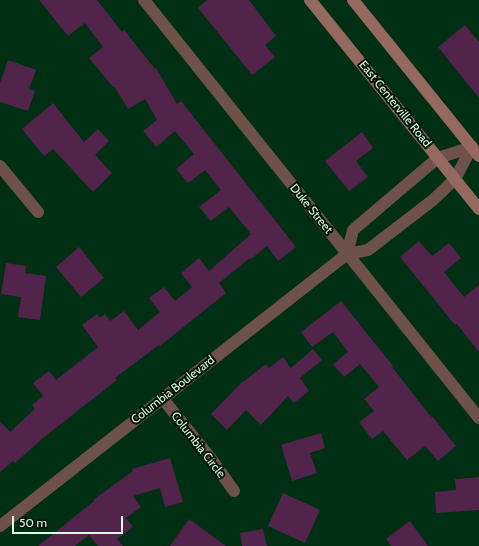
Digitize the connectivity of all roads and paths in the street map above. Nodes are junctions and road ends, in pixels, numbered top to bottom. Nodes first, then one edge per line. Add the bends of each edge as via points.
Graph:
1 (144, 0) edge
2 (310, 0) edge
3 (353, 0) edge
4 (475, 151) edge
5 (438, 158) junction
6 (0, 166) edge
7 (455, 179) junction
8 (479, 209) edge
9 (38, 212) dead end
10 (347, 254) junction
11 (163, 399) junction
12 (479, 418) edge
13 (234, 491) dead end
14 (0, 526) edge

1 - 10 street, Duke Street
2 - 5 main road, East Centerville Road
3 - 4 main road
4 - 5 street
4 - 7 street, Columbia Boulevard
5 - 7 main road, East Centerville Road
5 - 10 street via 353,230
6 - 9 street
7 - 8 main road, East Centerville Road
7 - 10 street, Columbia Boulevard via 433,200 368,250
10 - 11 street, Columbia Boulevard
10 - 12 street, Duke Street
11 - 13 street, Columbia Circle
11 - 14 street, Columbia Boulevard

